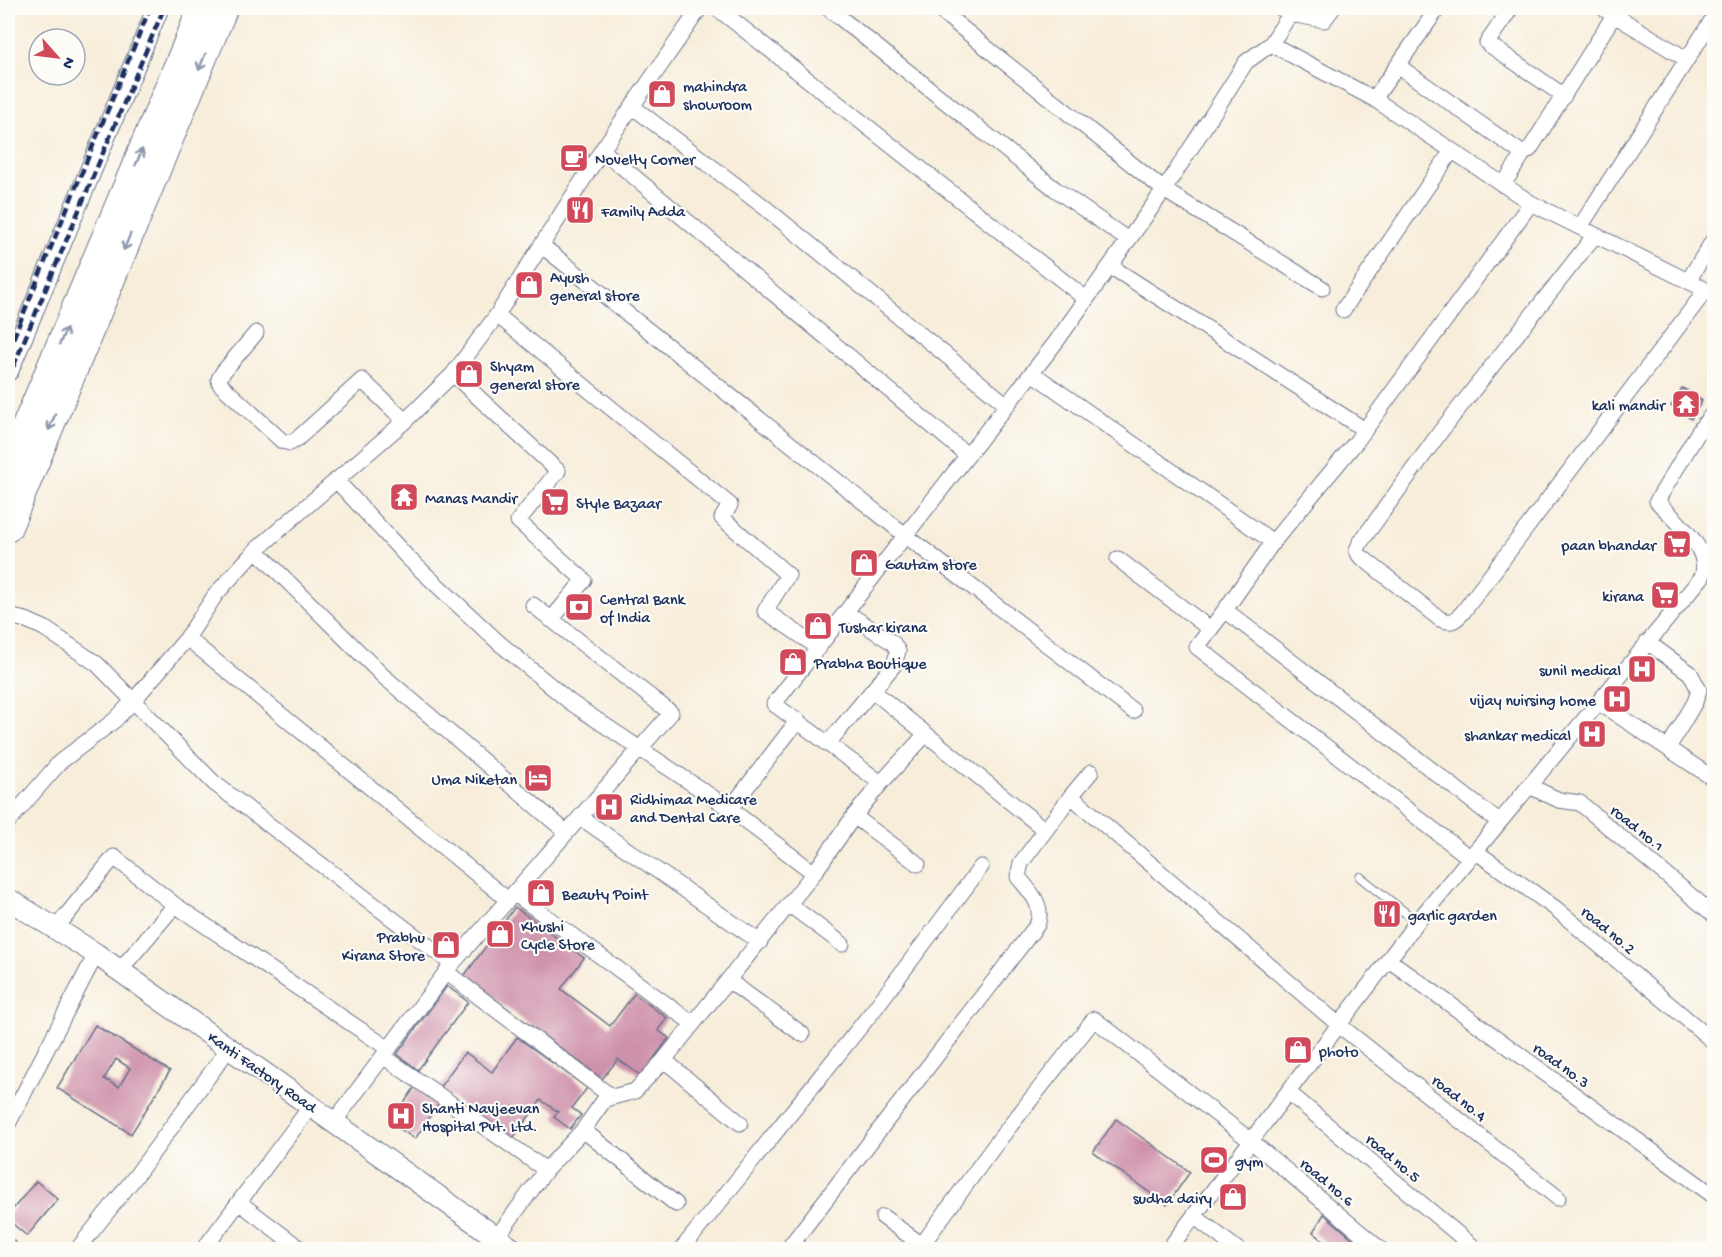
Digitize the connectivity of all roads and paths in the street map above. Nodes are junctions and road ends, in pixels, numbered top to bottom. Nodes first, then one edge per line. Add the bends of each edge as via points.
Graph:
1 (158, 8) edge
2 (202, 8) edge
3 (224, 8) edge
4 (700, 8) edge
5 (717, 8) edge
6 (828, 8) edge
7 (937, 8) edge
8 (1333, 8) edge
9 (1438, 8) edge
10 (1511, 8) edge
11 (1285, 11) edge
12 (1608, 11) edge
13 (1714, 17) edge
14 (1271, 44) junction
15 (1686, 59) junction
16 (1398, 66) junction
17 (1564, 96) junction
18 (1374, 99) junction
19 (633, 107) junction
20 (602, 150) junction
21 (1450, 152) junction
22 (1523, 154) junction
23 (1503, 185) junction
24 (1164, 190) junction
25 (1531, 203) junction
26 (1580, 227) junction
27 (1595, 235) junction
28 (1714, 239) edge
29 (1128, 240) junction
30 (541, 245) junction
31 (1110, 266) junction
32 (1688, 281) junction
33 (1322, 288) dead end
34 (1710, 292) edge
35 (1086, 299) junction
36 (1343, 310) dead end
37 (497, 315) junction
38 (256, 333) dead end
39 (8, 370) edge
40 (1032, 373) junction
41 (453, 374) junction
42 (1007, 405) junction
43 (1714, 412) edge
44 (405, 421) junction
45 (1365, 430) junction
46 (967, 455) junction
47 (8, 468) edge
48 (336, 480) junction
49 (8, 528) edge
50 (905, 535) junction
51 (1273, 542) junction
52 (256, 550) junction
53 (1118, 559) dead end
54 (1710, 560) edge
55 (533, 605) dead end
56 (1225, 610) junction
57 (846, 612) junction
58 (8, 616) edge
59 (550, 620) junction
60 (1210, 629) junction
61 (187, 638) junction
62 (1647, 642) junction
63 (819, 648) junction
64 (873, 692) junction
65 (134, 700) junction
66 (1598, 702) junction
67 (1133, 711) dead end
68 (798, 720) junction
69 (926, 735) junction
70 (829, 742) junction
71 (1668, 748) junction
72 (639, 750) junction
73 (1091, 772) dead end
74 (1714, 779) edge
75 (881, 783) junction
76 (1529, 786) junction
77 (1071, 796) junction
78 (730, 809) junction
79 (854, 816) junction
80 (580, 817) junction
81 (8, 822) edge
82 (1499, 822) junction
83 (1045, 830) junction
84 (566, 832) junction
85 (1472, 854) junction
86 (918, 864) dead end
87 (981, 867) dead end
88 (814, 873) junction
89 (1360, 877) dead end
90 (511, 896) junction
91 (8, 899) edge
92 (176, 905) junction
93 (790, 905) junction
94 (1714, 915) edge
95 (1418, 922) junction
96 (56, 928) junction
97 (760, 942) junction
98 (842, 944) dead end
99 (96, 954) junction
100 (1389, 960) junction
101 (449, 968) junction
102 (120, 970) junction
103 (729, 981) junction
104 (692, 1023) junction
105 (1339, 1025) junction
106 (802, 1034) dead end
107 (1714, 1042) edge
108 (230, 1048) junction
109 (386, 1052) junction
110 (664, 1060) junction
111 (1288, 1092) junction
112 (612, 1097) junction
113 (311, 1106) junction
114 (334, 1122) junction
115 (740, 1123) dead end
116 (8, 1124) edge
117 (583, 1130) junction
118 (1251, 1141) junction
119 (546, 1170) junction
120 (1714, 1196) edge
121 (1558, 1198) dead end
122 (240, 1203) junction
123 (676, 1204) dead end
124 (1194, 1215) junction
125 (883, 1217) dead end
126 (497, 1237) junction
127 (8, 1246) edge
128 (923, 1248) edge
129 (12, 1250) edge
130 (77, 1250) edge
131 (202, 1250) edge
132 (302, 1250) edge
133 (514, 1250) edge
134 (681, 1250) edge
135 (787, 1250) edge
136 (1168, 1250) edge
137 (1238, 1250) edge
138 (1381, 1250) edge
139 (1477, 1250) edge

1 - 39 street
47 -> 2 highway
3 -> 49 highway
4 - 19 street
5 - 35 street
6 - 29 street via 1055,189
7 - 24 street
8 - 11 street via 1324,20
9 - 16 street
10 - 17 street via 1487,43
11 - 14 street
12 - 15 street
12 - 17 street
13 - 15 street
14 - 18 street
14 - 24 street via 1246,62
15 - 26 street
16 - 18 street
16 - 22 street
17 - 22 street
18 - 21 street
19 - 20 street
19 - 42 street via 763,206
20 - 30 street
20 - 46 street
21 - 23 street
21 - 36 street
22 - 23 street
23 - 25 street
24 - 29 street
24 - 33 street
25 - 26 street
25 - 45 street
26 - 27 street
27 - 32 street
27 - 34 street via 1441,432 1357,550 1448,623 1463,612
28 - 32 street
29 - 31 street
30 - 37 street
30 - 50 street
31 - 35 street
31 - 45 street
32 - 34 street
35 - 40 street
37 - 41 street
37 - 63 street via 730,505 722,518 788,575 765,611
38 - 44 street via 223,372 220,384 282,441 296,440 362,380
40 - 42 street
40 - 51 street
41 - 44 street
41 - 59 street via 558,471 518,521 584,580
42 - 46 street
43 - 54 street via 1657,501
44 - 48 street
45 - 51 street
46 - 50 street
48 - 52 street
48 - 72 street via 408,558 498,642 570,702
50 - 57 street
50 - 67 street
51 - 56 street
52 - 61 street via 216,594
52 - 84 street via 382,675
53 - 60 street
54 - 62 street via 1701,577
55 - 59 street
56 - 60 street
56 - 82 street
57 - 63 street
57 - 64 street via 893,643 898,651 894,665
58 - 65 street via 44,628 98,664
59 - 72 street via 671,713
60 - 85 street, road no.2 via 1197,646
61 - 65 street
61 - 90 street
62 - 66 street
62 - 71 street via 1690,673 1699,690
63 - 68 street via 774,704
64 - 69 street
64 - 70 street
65 - 81 street via 115,720 60,762
65 - 101 street via 214,783
66 - 71 street
66 - 76 street
68 - 70 street
68 - 78 street
69 - 75 street
69 - 83 street
70 - 75 street
71 - 74 street
72 - 78 street
72 - 80 street
73 - 77 street
75 - 79 street
76 - 82 street
76 - 94 street, road no.1 via 1559,800 1580,803
77 - 83 street
77 - 105 street, road no.4
78 - 88 street
79 - 86 street
79 - 88 street
80 - 84 street
80 - 97 street
82 - 85 street
83 - 135 street via 1021,863 1018,877 1038,903 1041,915 1037,925
84 - 90 street
85 - 95 street
85 - 107 street, road no.2 via 1555,908
87 - 134 street via 873,1011
88 - 93 street
89 - 95 lane
90 - 101 street
90 - 104 street
91 - 96 street, Kanti Factory Road
92 - 96 street via 114,857
92 - 102 street
92 - 109 street
93 - 97 street
93 - 98 street
95 - 100 street
96 - 99 street, Kanti Factory Road
97 - 103 street
99 - 102 street, Kanti Factory Road
99 - 116 street
100 - 105 street
100 - 120 street, road no.3
101 - 109 street
101 - 112 street
102 - 108 street, Kanti Factory Road
103 - 104 street
103 - 106 street
104 - 110 street
105 - 111 street
105 - 121 street, road no.4
108 - 113 street, Kanti Factory Road
108 - 130 street
109 - 114 street
109 - 119 street
110 - 112 street via 635,1091
110 - 115 street
111 - 118 street
111 - 139 street, road no.5
112 - 117 street via 605,1099
113 - 114 street, Kanti Factory Road
113 - 122 street
114 - 126 street, Kanti Factory Road
117 - 119 street
117 - 123 street
118 - 124 street
118 - 128 street, road no.6 via 1094,1019
118 - 138 street, road no.6
119 - 126 street
122 - 131 street
122 - 132 street
124 - 136 street
124 - 137 street
125 - 128 street
126 - 133 street, Kanti Factory Road
127 - 129 street

